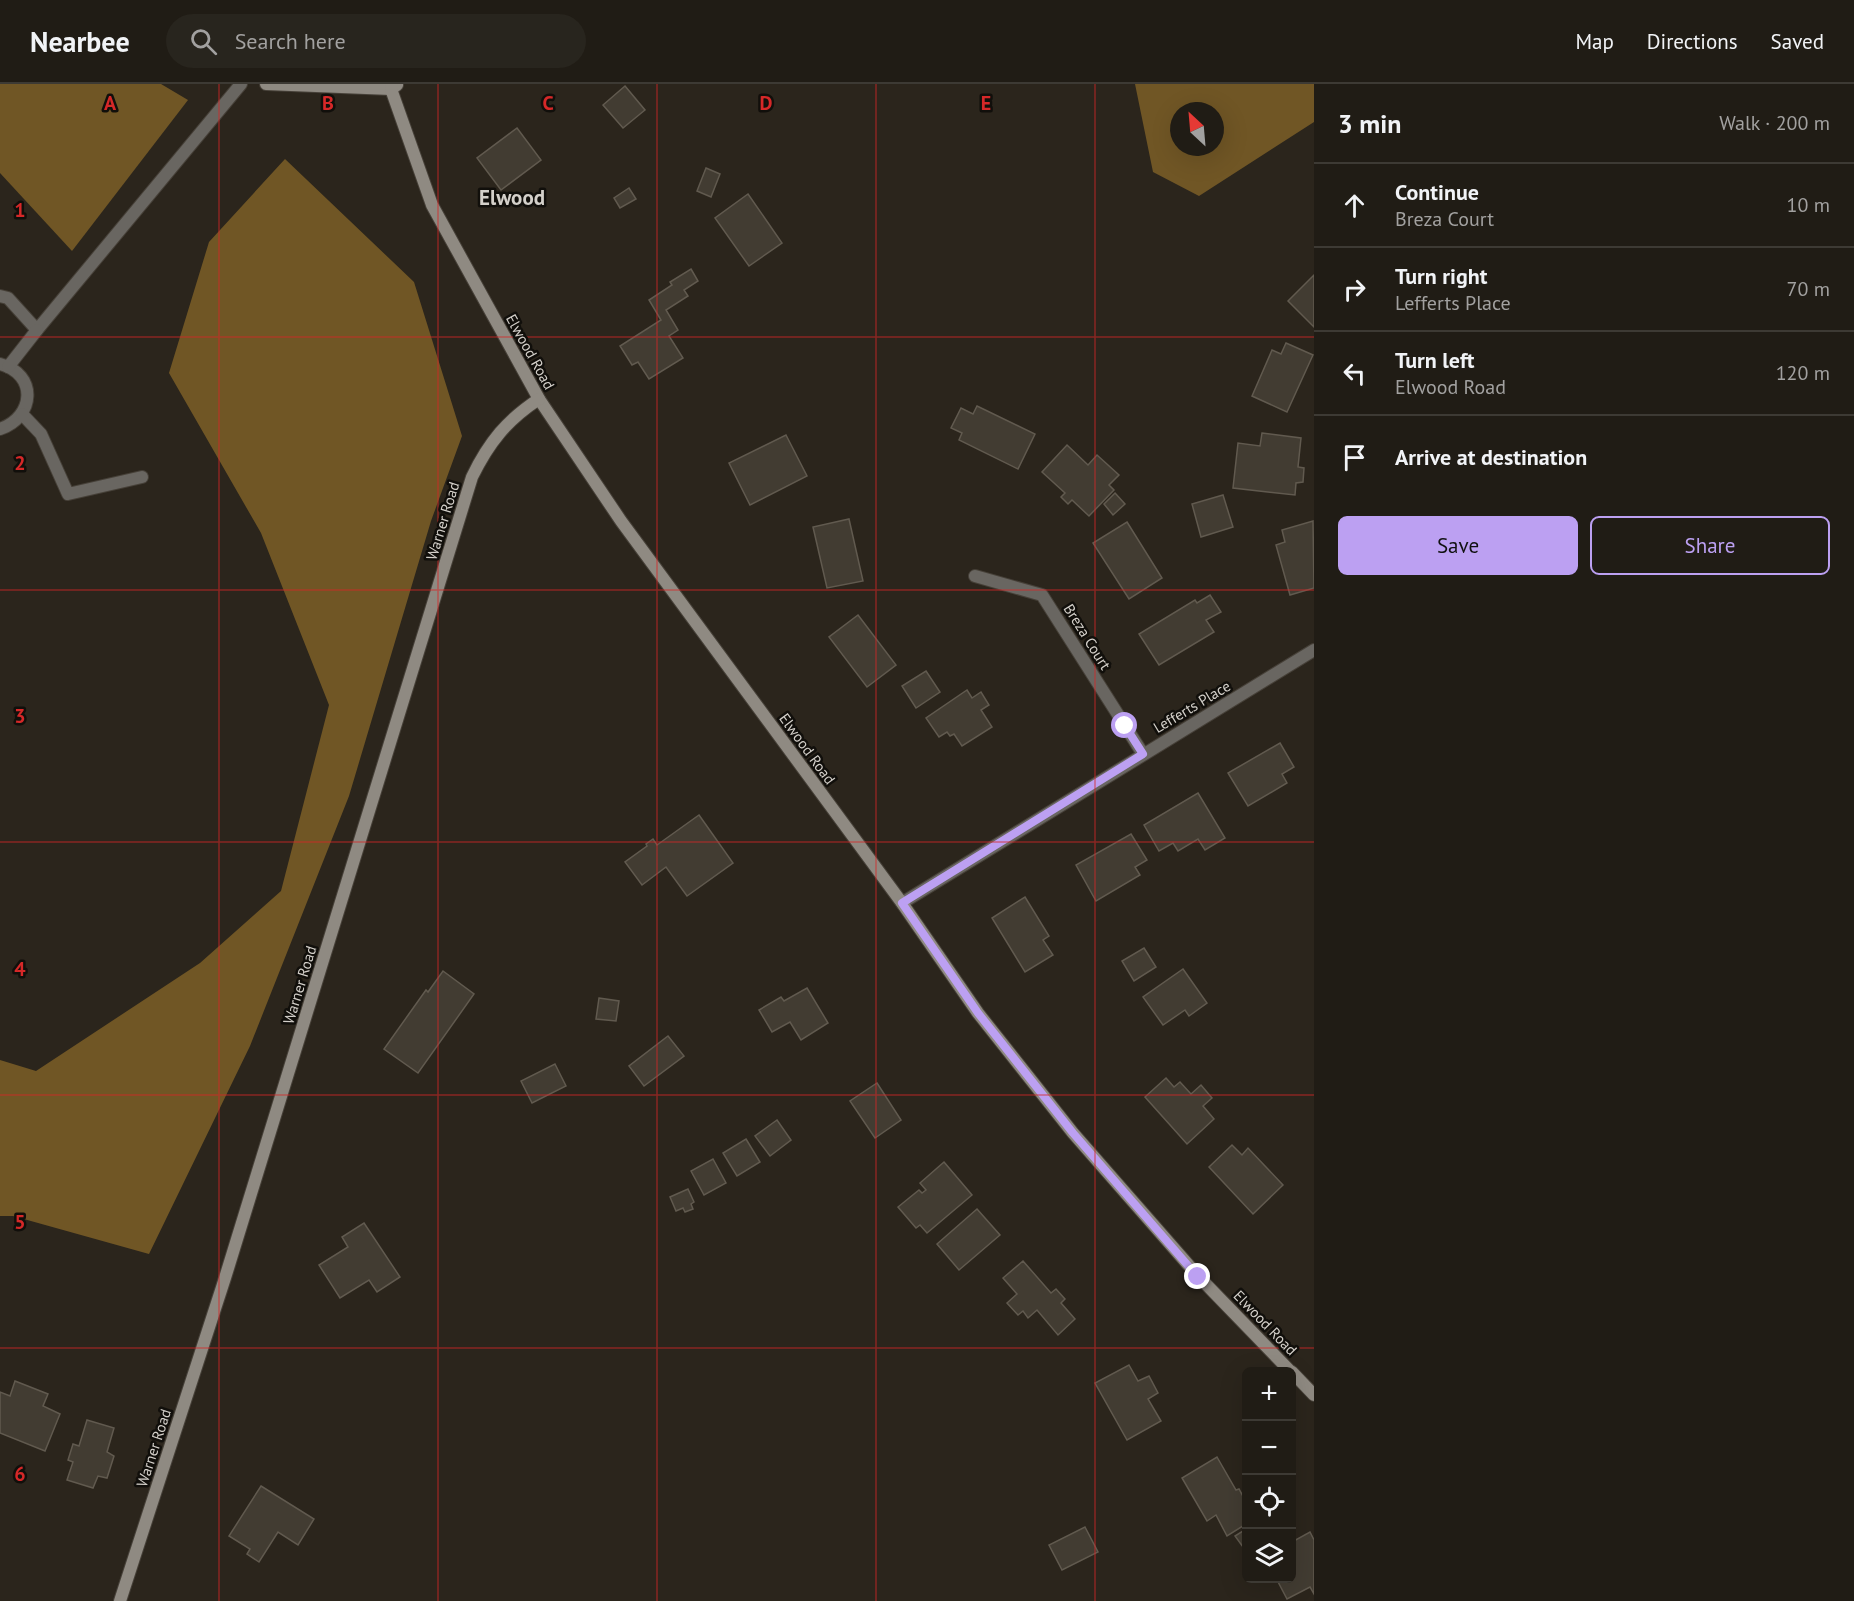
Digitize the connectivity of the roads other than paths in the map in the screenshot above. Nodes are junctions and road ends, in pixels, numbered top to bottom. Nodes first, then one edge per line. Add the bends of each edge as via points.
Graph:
1 (241, 84) edge
2 (266, 84) edge
3 (393, 86) edge
4 (0, 296) edge
5 (37, 330) junction
6 (4, 366) edge
7 (539, 399) junction
8 (22, 414) junction
9 (0, 429) edge
10 (142, 477) dead end
11 (975, 576) dead end
12 (1314, 650) edge
13 (1143, 754) junction
14 (902, 903) junction
15 (1286, 1367) edge
16 (1296, 1377) edge
17 (1314, 1395) edge
18 (120, 1601) edge

1 - 5 street
2 - 3 main road
3 - 7 main road, Elwood Road via 432,205
4 - 5 street via 8,298
5 - 6 street
6 - 8 street via 17,372 27,390
7 - 14 main road, Elwood Road via 621,521
7 - 18 main road, Warner Road via 502,429 485,450 472,477 225,1278
8 - 9 street via 11,426
8 - 10 street via 41,434 68,494
11 - 13 street, Breza Court via 1042,595
12 - 13 street, Lefferts Place
13 - 14 street, Lefferts Place
14 - 15 main road, Elwood Road via 978,1013 1073,1133 1198,1277
16 - 17 main road, Elwood Road

